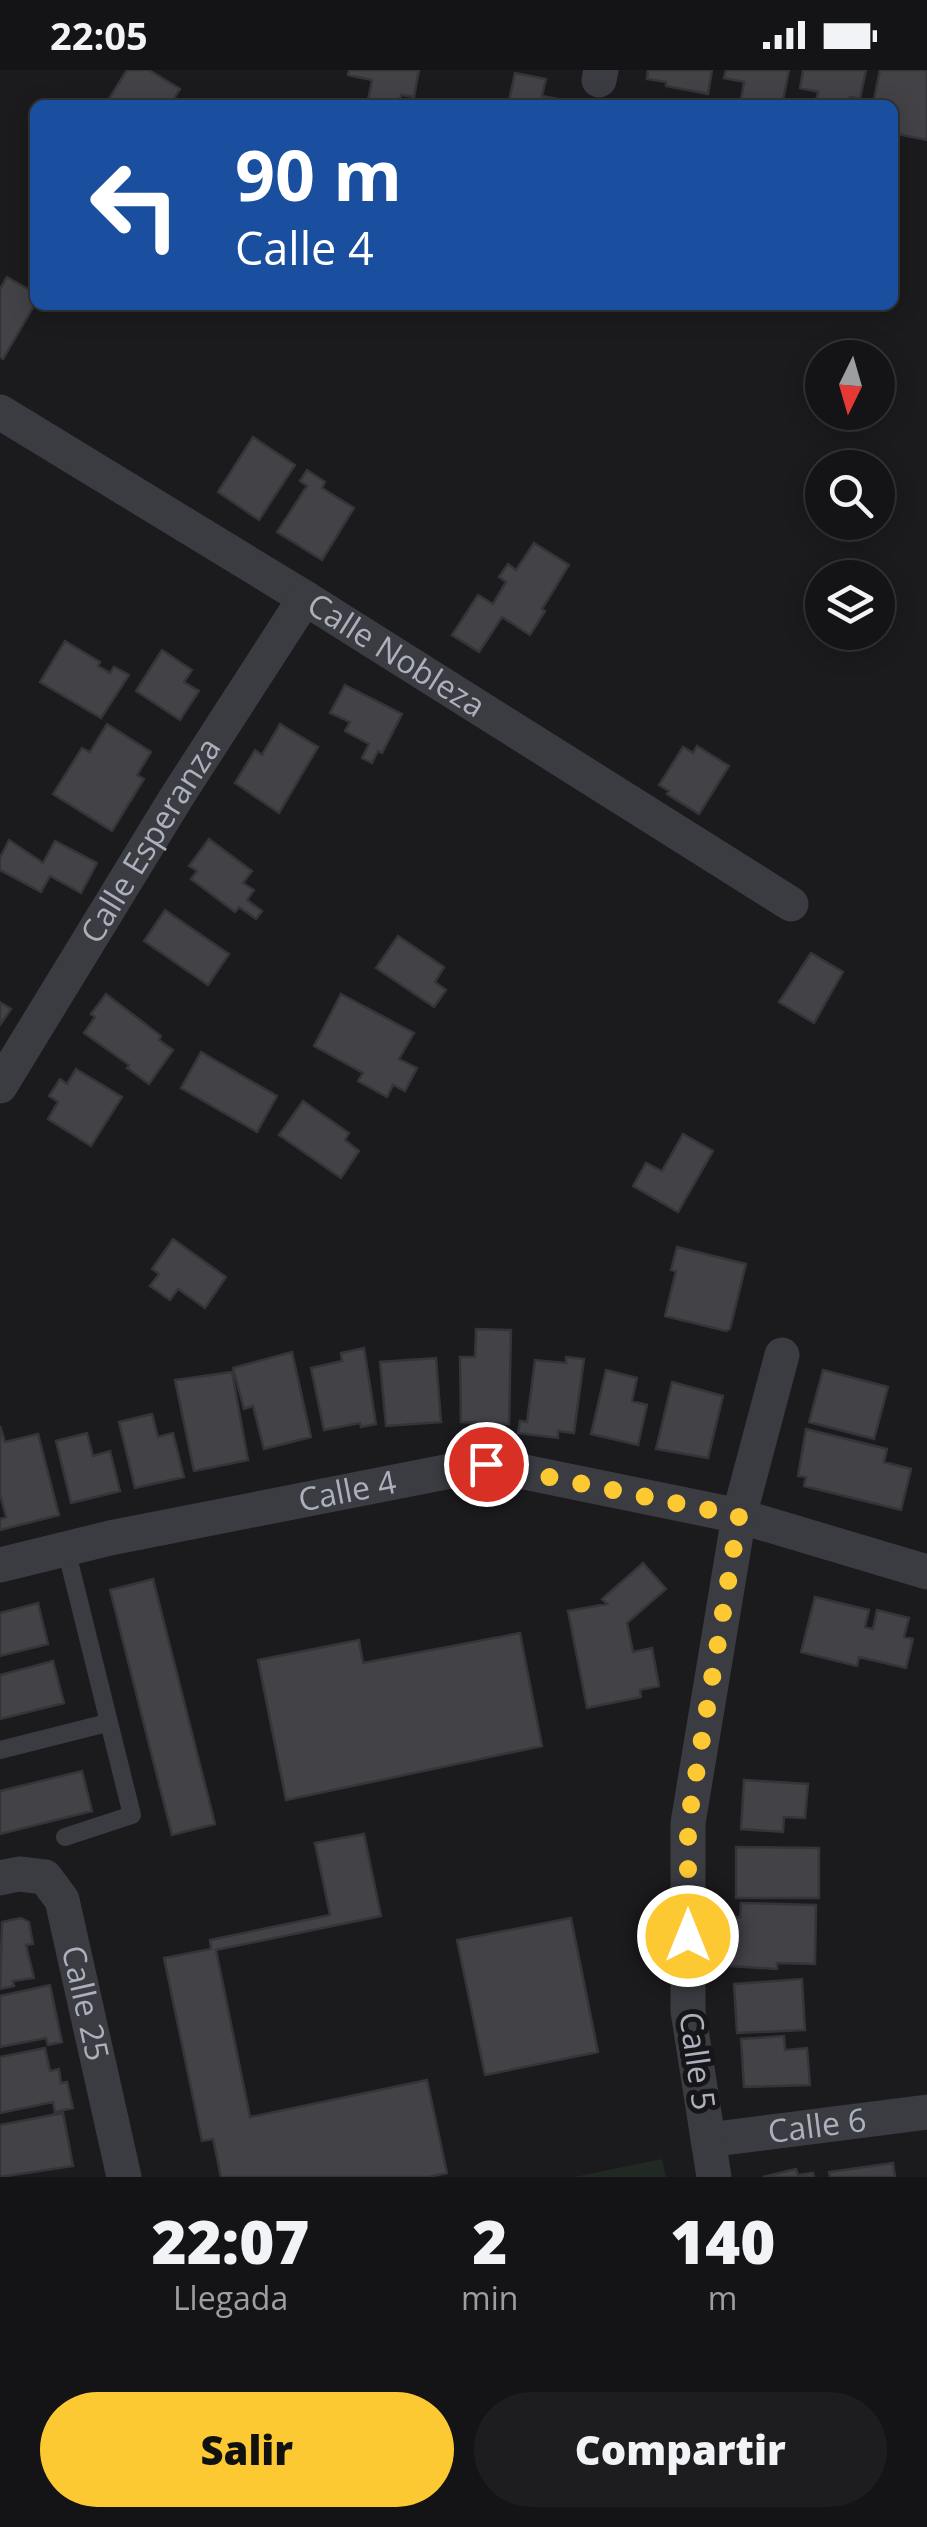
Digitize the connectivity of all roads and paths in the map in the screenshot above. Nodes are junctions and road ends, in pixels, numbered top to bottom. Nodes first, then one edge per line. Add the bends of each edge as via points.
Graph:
1 (0, 412) edge
2 (306, 598) junction
3 (790, 904) dead end
4 (0, 1086) edge
5 (782, 1354) dead end
6 (739, 1516) junction
7 (66, 1549) junction
8 (0, 1565) edge
9 (927, 1572) edge
10 (107, 1723) junction
11 (0, 1750) edge
12 (65, 1837) dead end
13 (0, 1878) edge
14 (927, 2112) edge
15 (708, 2140) junction
16 (124, 2177) edge
17 (714, 2177) edge

1 - 2 street, Calle Nobleza
2 - 3 street, Calle Nobleza
2 - 4 street, Calle Esperanza
5 - 6 street, Calle 5
6 - 7 street, Calle 4 via 486,1464
6 - 9 street, Calle 4
6 - 15 street, Calle 5 via 688,1823 688,2011
7 - 8 street, Calle 4
7 - 10 lane
10 - 11 lane
10 - 12 lane via 132,1816
13 - 16 street, Calle 25 via 46,1877 62,1900
14 - 15 street, Calle 6
15 - 17 street, Calle 5

